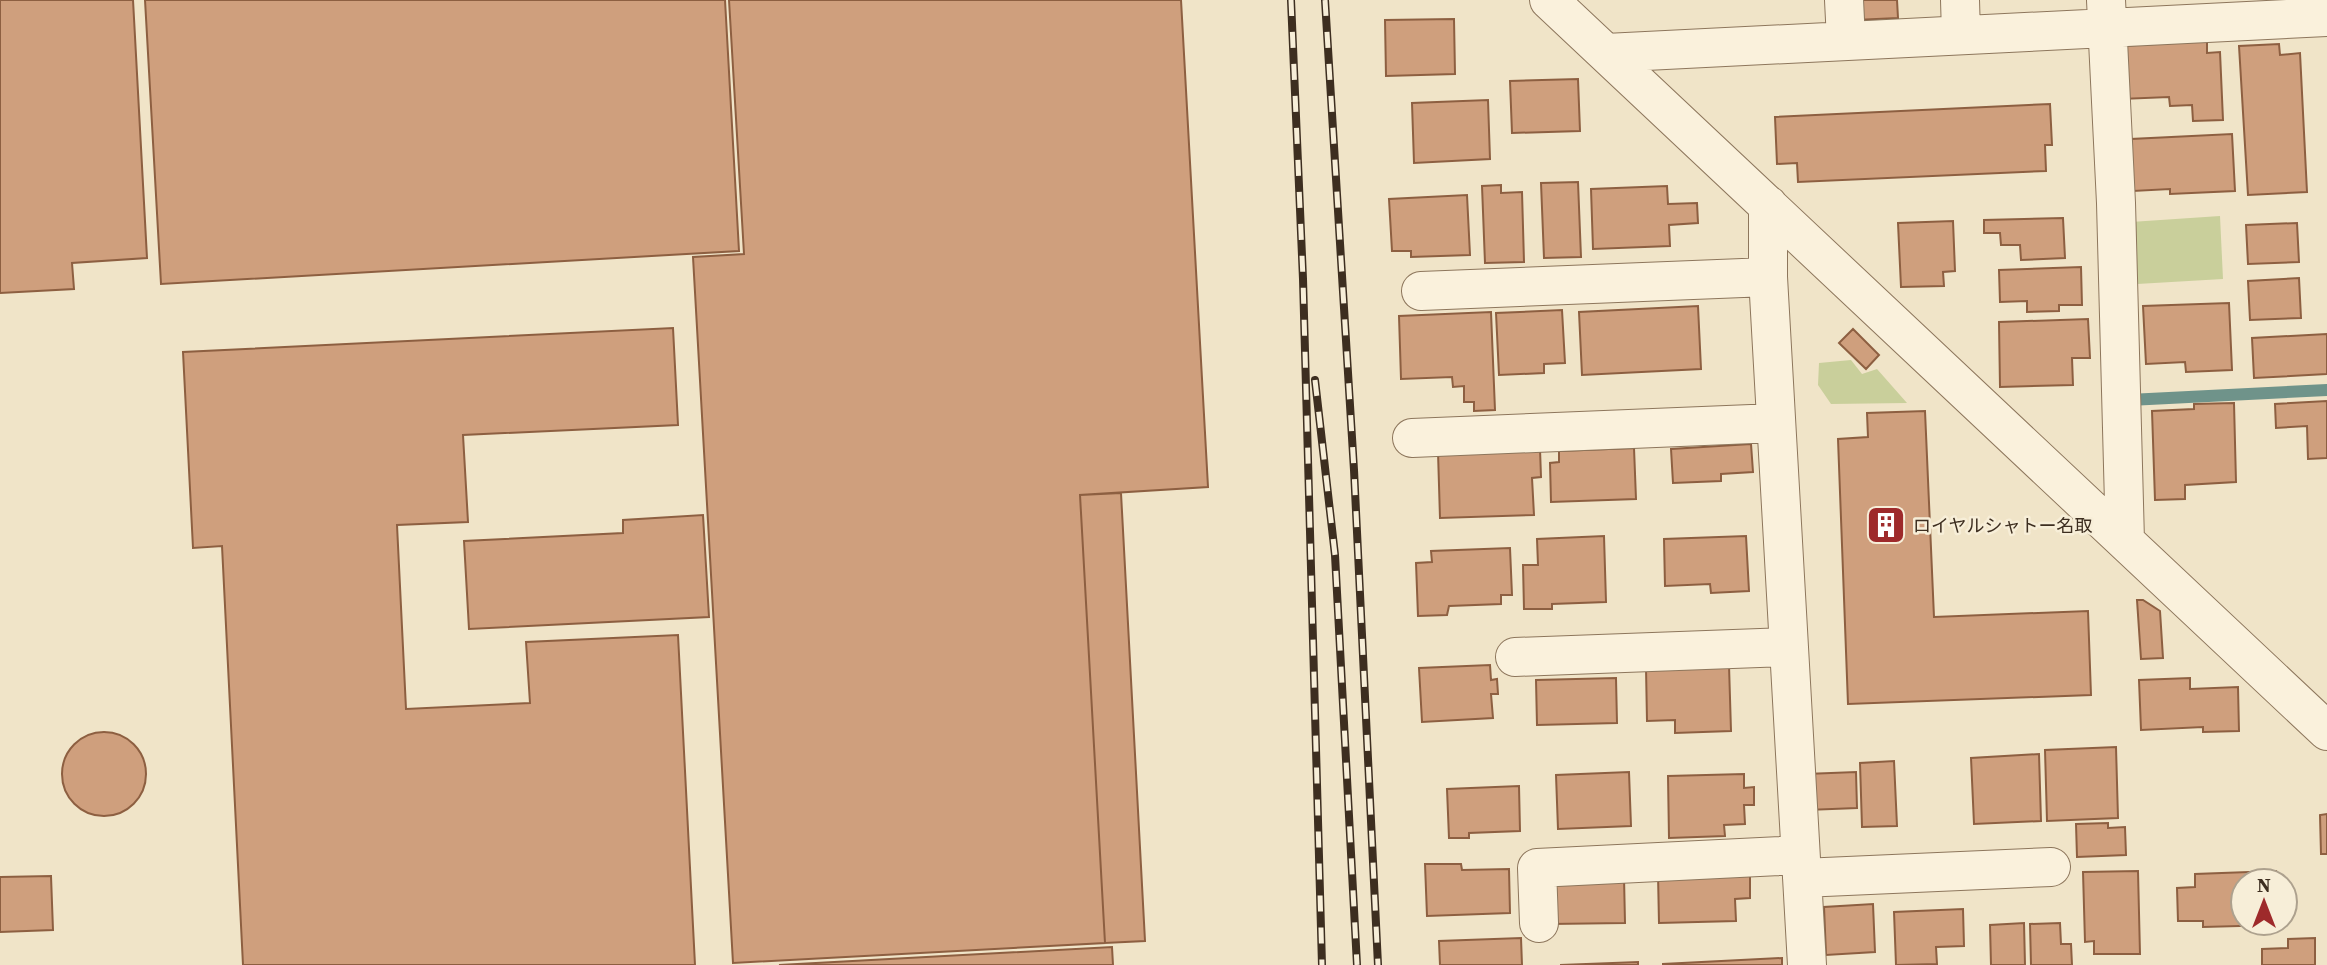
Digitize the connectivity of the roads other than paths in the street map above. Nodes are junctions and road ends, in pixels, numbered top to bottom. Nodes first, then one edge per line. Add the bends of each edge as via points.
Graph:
1 (1549, 0) edge
2 (1844, 0) edge
3 (2106, 14) edge
4 (1961, 17) edge
5 (2327, 17) edge
6 (1846, 40) junction
7 (1606, 53) junction
8 (1768, 205) junction
9 (1768, 277) junction
10 (1421, 291) dead end
11 (1776, 423) junction
12 (1412, 438) dead end
13 (2125, 541) junction
14 (1788, 647) junction
15 (1515, 657) dead end
16 (2327, 731) edge
17 (2051, 866) dead end
18 (1801, 867) junction
19 (1539, 923) dead end
20 (1807, 965) edge

1 - 7 street
2 - 6 street
3 - 4 street
3 - 5 street
3 - 13 street
4 - 6 street
6 - 7 street
7 - 8 street
8 - 9 street
8 - 13 street
9 - 10 street
9 - 11 street
11 - 12 street
11 - 14 street
13 - 16 street
14 - 15 street
14 - 18 street
17 - 18 street
18 - 19 street via 1537,868
18 - 20 street

